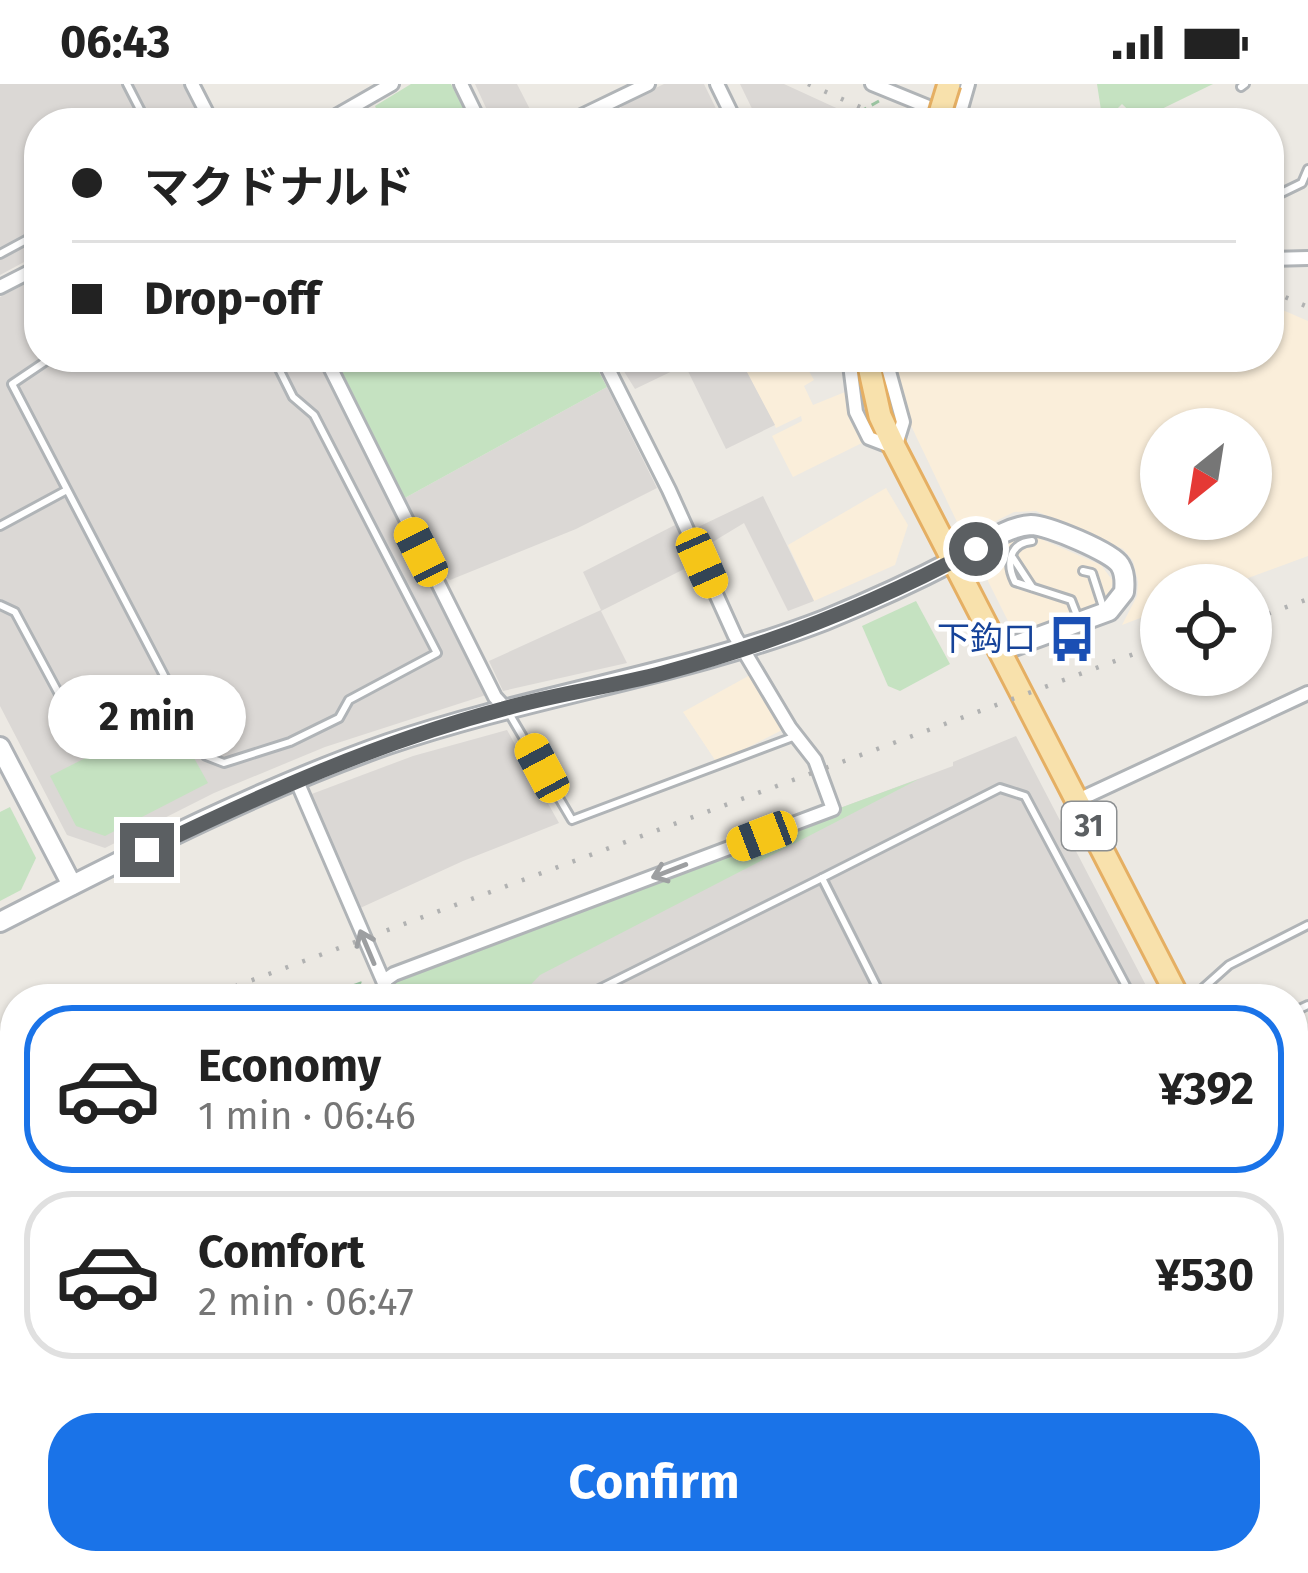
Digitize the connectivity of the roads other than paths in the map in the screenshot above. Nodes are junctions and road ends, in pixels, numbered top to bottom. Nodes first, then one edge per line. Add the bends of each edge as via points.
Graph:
1 (392, 84) edge
2 (648, 84) edge
3 (872, 84) edge
4 (350, 108) edge
5 (598, 108) edge
6 (923, 108) edge
7 (1308, 170) edge
8 (1284, 192) edge
9 (30, 372) edge
10 (280, 372) edge
11 (332, 372) edge
12 (610, 372) edge
13 (851, 372) edge
14 (867, 372) edge
15 (889, 372) edge
16 (895, 448) junction
17 (65, 491) junction
18 (0, 526) edge
19 (1032, 541) dead end
20 (954, 561) junction
21 (1083, 571) dead end
22 (0, 605) edge
23 (1105, 612) junction
24 (1079, 622) junction
25 (745, 649) junction
26 (1000, 651) junction
27 (1308, 693) edge
28 (178, 703) junction
29 (505, 708) junction
30 (796, 736) junction
31 (0, 747) edge
32 (296, 779) junction
33 (1076, 801) junction
34 (822, 878) junction
35 (72, 885) junction
36 (0, 922) edge
37 (1308, 925) edge
38 (381, 984) edge
39 (388, 984) edge
40 (609, 984) edge
41 (875, 984) edge
42 (1125, 984) edge
43 (1172, 984) edge
44 (1208, 984) edge

1 - 4 street
2 - 5 street
3 - 6 street
7 - 8 lane
9 - 17 lane via 12,384
10 - 28 lane via 314,415 437,653 349,700 339,718 224,763 206,756
11 - 29 street
12 - 25 street
13 - 16 street via 869,438
14 - 16 main road, 31
15 - 16 street via 903,422
16 - 20 main road, 31
17 - 18 lane
17 - 28 lane
19 - 24 lane via 1018,544 1010,572 1016,582 1071,600
20 - 23 street via 1015,528 1047,527 1121,566 1124,592
20 - 25 street
20 - 26 main road, 31
21 - 23 lane via 1092,573
22 - 28 lane via 15,612 88,748
23 - 24 street
24 - 26 street
25 - 29 street
25 - 30 street
26 - 33 main road, 31
27 - 33 street
29 - 30 lane via 572,820
29 - 32 street
30 -> 39 street via 815,760 833,809 394,974
31 - 35 street
32 - 35 street
38 -> 32 street
33 - 43 main road, 31
34 - 40 lane
34 - 41 lane
34 - 42 lane via 1000,788 1025,796
35 - 36 street
37 - 44 lane

